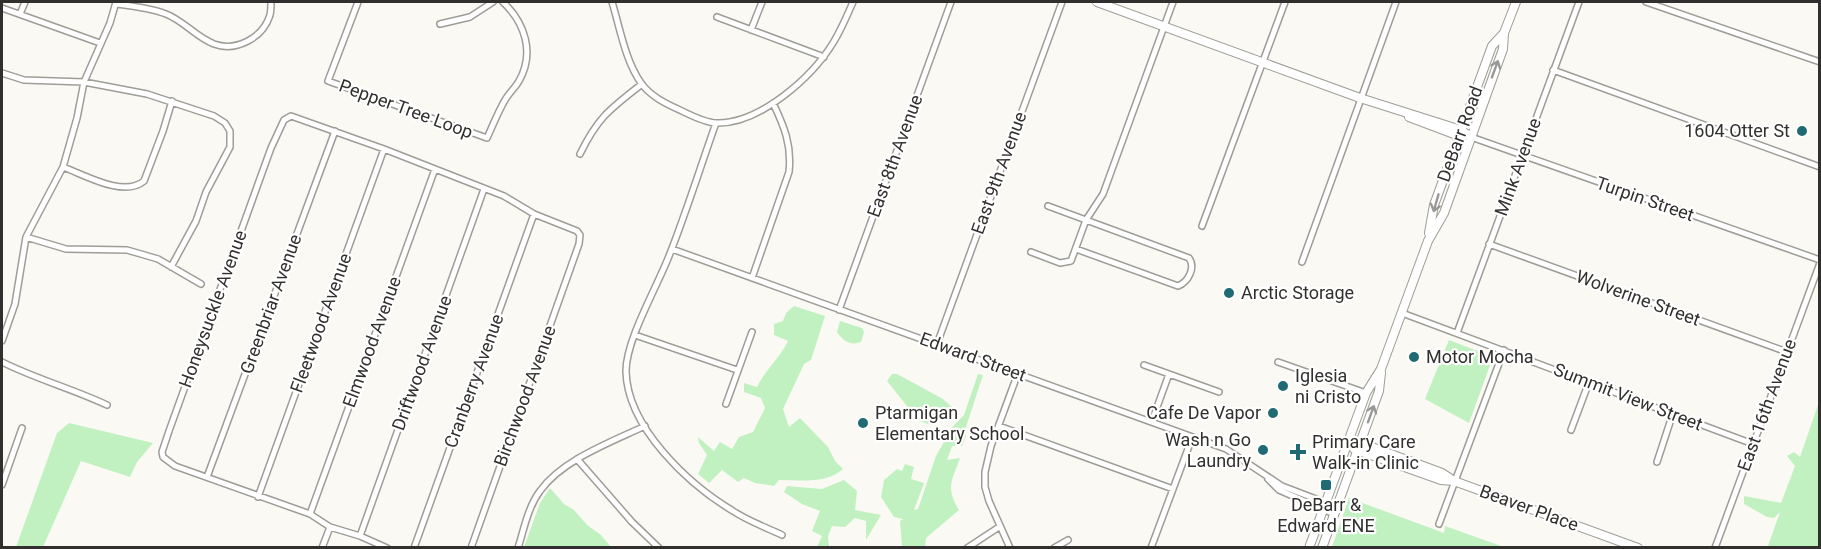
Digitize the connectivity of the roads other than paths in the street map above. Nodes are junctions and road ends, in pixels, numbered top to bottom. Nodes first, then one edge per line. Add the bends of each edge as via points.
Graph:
1 (25, 2) edge
2 (271, 2) edge
3 (358, 2) edge
4 (493, 2) edge
5 (503, 2) edge
6 (612, 2) edge
7 (762, 2) edge
8 (853, 2) edge
9 (951, 2) edge
10 (1062, 2) edge
11 (1097, 2) edge
12 (1173, 2) edge
13 (1285, 2) edge
14 (1396, 2) edge
15 (1516, 2) edge
16 (1579, 2) edge
17 (1646, 2) edge
18 (116, 3) edge
19 (2, 8) edge
20 (20, 14) junction
21 (717, 17) dead end
22 (440, 24) dead end
23 (1164, 26) junction
24 (751, 30) junction
25 (1504, 33) junction
26 (100, 43) junction
27 (824, 57) junction
28 (1263, 62) junction
29 (1820, 62) edge
30 (1553, 70) junction
31 (2, 73) edge
32 (84, 82) junction
33 (642, 84) junction
34 (1360, 98) junction
35 (172, 101) junction
36 (773, 103) junction
37 (716, 123) junction
38 (335, 131) junction
39 (1460, 133) junction
40 (1471, 136) junction
41 (384, 149) junction
42 (580, 154) dead end
43 (1522, 156) junction
44 (63, 167) junction
45 (1820, 167) edge
46 (435, 169) junction
47 (484, 189) junction
48 (1048, 206) dead end
49 (534, 214) junction
50 (1086, 220) junction
51 (1202, 226) dead end
52 (26, 237) junction
53 (1428, 241) junction
54 (1489, 244) junction
55 (672, 249) junction
56 (1076, 249) junction
57 (1031, 252) dead end
58 (1302, 261) dead end
59 (1820, 261) edge
60 (171, 267) junction
61 (752, 278) junction
62 (201, 284) dead end
63 (839, 310) junction
64 (1402, 313) junction
65 (752, 332) dead end
66 (1457, 333) junction
67 (635, 335) junction
68 (2, 341) edge
69 (937, 344) junction
70 (1504, 350) junction
71 (1787, 352) junction
72 (2, 362) edge
73 (1278, 362) dead end
74 (1144, 364) dead end
75 (737, 369) junction
76 (1381, 369) junction
77 (1018, 374) junction
78 (1169, 374) junction
79 (1589, 382) junction
80 (1219, 392) dead end
81 (1366, 393) junction
82 (726, 404) dead end
83 (107, 405) dead end
84 (1673, 413) junction
85 (1152, 421) junction
86 (645, 426) junction
87 (999, 426) junction
88 (22, 428) dead end
89 (1571, 430) dead end
90 (1192, 438) junction
91 (1348, 443) junction
92 (1753, 444) junction
93 (1359, 446) junction
94 (577, 459) junction
95 (1657, 462) dead end
96 (4, 468) edge
97 (207, 477) junction
98 (1454, 481) junction
99 (2, 484) edge
100 (1173, 489) junction
101 (258, 497) junction
102 (1325, 506) junction
103 (1336, 510) junction
104 (310, 514) junction
105 (1439, 524) dead end
106 (330, 527) junction
107 (999, 527) junction
108 (782, 535) dead end
109 (360, 536) junction
110 (1068, 540) dead end
111 (322, 548) edge
112 (387, 548) edge
113 (414, 548) edge
114 (471, 548) edge
115 (518, 548) edge
116 (659, 548) edge
117 (967, 548) edge
118 (1010, 548) edge
119 (1054, 548) edge
120 (1151, 548) edge
121 (1309, 548) edge
122 (1322, 548) edge
123 (1638, 548) edge
124 (1715, 548) edge

1 - 20 street
2 - 18 street via 270,17 261,31 249,41 225,46 213,43 167,14
3 - 5 street, Pepper Tree Loop via 328,81 487,138 506,97 520,80 526,60 526,36
4 - 22 street via 470,17
6 - 33 street
7 - 24 street
8 - 27 street
9 - 63 street, East 8th Avenue
10 - 69 street, East 9th Avenue
11 - 23 main road, Turpin Street
12 - 23 street
13 - 28 street
14 - 34 street
15 - 25 main road, DeBarr Road
16 - 30 street, Mink Avenue
17 - 29 street
18 - 26 street
19 - 20 street
20 - 26 street
21 - 24 street
23 - 28 main road, Turpin Street
23 - 50 street via 1103,194
24 - 27 street
25 - 39 main road, DeBarr Road via 1492,46
40 -> 25 main road, DeBarr Road via 1503,49
26 - 32 street
27 - 36 street via 802,81
28 - 34 main road, Turpin Street
28 - 51 street
30 - 43 street, Mink Avenue
30 - 45 street
31 - 32 street via 24,80
32 - 35 street
32 - 44 street
33 - 37 street via 667,104
33 - 42 street via 598,121
34 - 39 main road, Turpin Street
34 - 58 street
35 - 44 street via 144,181 137,186 118,187
35 - 60 street via 214,116 225,123 231,138 196,221
36 - 37 street via 740,119
36 - 61 street via 791,157
37 - 55 street
38 - 41 street
38 - 97 street, Greenbriar Avenue
38 - 97 street, Honeysuckle Avenue via 291,116 284,120 272,148 164,446 163,458
39 - 40 main road, Turpin Street
39 -> 53 main road, DeBarr Road via 1434,206
40 - 43 street, Turpin Street
40 - 53 main road, DeBarr Road via 1444,213
41 - 46 street
41 - 101 street, Fleetwood Avenue
43 - 54 street, Mink Avenue
43 - 59 street, Turpin Street
44 - 52 street
46 - 47 street
46 - 104 street, Elmwood Avenue
47 - 49 street
47 - 109 street, Driftwood Avenue
48 - 50 street
49 - 113 street, Cranberry Avenue
49 - 114 street, Birchwood Avenue via 577,231 579,244
50 - 56 street
50 - 56 street via 1189,258 1192,268 1179,286
52 - 60 street via 66,249 127,250
52 - 68 street via 15,304
53 - 64 main road, DeBarr Road
54 - 66 street, Mink Avenue
54 - 71 street, Wolverine Street
55 - 61 street, Edward Street
55 - 67 street
56 - 57 street via 1071,261 1064,263
59 - 71 street, East 16th Avenue
60 - 62 street
61 - 63 street, Edward Street
63 - 69 street, Edward Street
64 - 66 street, Summit View Street
64 - 76 main road, DeBarr Road
65 - 75 street
66 - 70 street, Summit View Street
67 - 75 street
67 - 86 street via 628,356 627,382 629,395
69 - 77 street, Edward Street
70 - 79 street, Summit View Street
70 - 98 street
71 - 92 street, East 16th Avenue
72 - 83 street
73 - 81 street
74 - 78 street
75 - 82 street
76 - 81 main road, DeBarr Road
93 -> 76 main road, DeBarr Road via 1379,391
77 - 85 street, Edward Street
77 - 87 street
78 - 80 street
78 - 85 street
79 - 84 street, Summit View Street
79 - 89 street
81 - 91 main road, DeBarr Road
84 - 92 street, Summit View Street
84 - 95 street
85 - 90 street, Edward Street
86 - 94 street
86 - 108 street via 693,482 733,511
87 - 100 street
87 - 107 street via 985,479 988,501
88 - 96 street
90 - 100 street
90 - 102 street, Edward Street via 1226,449 1268,478
91 - 93 main road, Beaver Place
91 - 102 main road, DeBarr Road
92 - 124 street, East 16th Avenue
93 - 98 main road, Beaver Place via 1441,480
93 - 103 main road, DeBarr Road
94 - 115 street via 539,492
94 - 116 street
96 - 99 street
97 - 101 street
98 - 105 street
98 - 123 main road, Beaver Place
100 - 120 street
101 - 104 street
102 - 103 street, Edward Street
102 - 121 main road, DeBarr Road
103 - 122 main road, DeBarr Road
104 - 106 street
106 - 109 street
106 - 111 street
107 - 117 street
107 - 118 street
109 - 112 street
110 - 119 street

